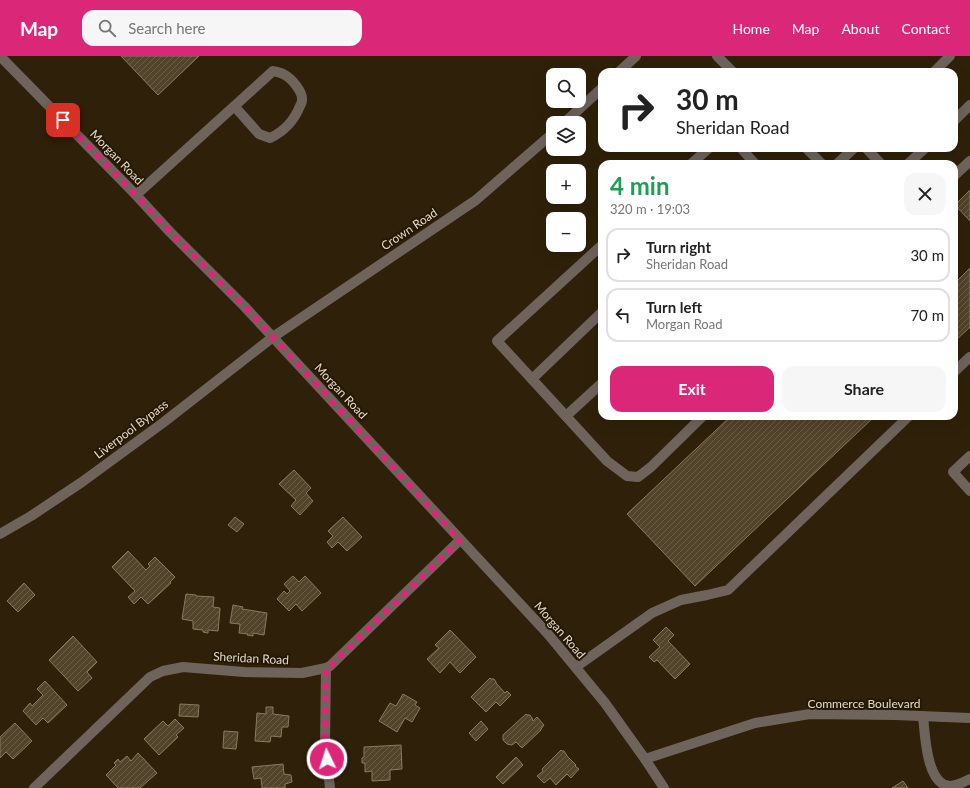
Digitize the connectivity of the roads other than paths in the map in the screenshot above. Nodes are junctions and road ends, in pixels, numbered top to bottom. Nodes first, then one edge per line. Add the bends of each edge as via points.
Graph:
1 (0, 56) edge
2 (636, 56) edge
3 (717, 56) edge
4 (950, 56) edge
5 (623, 68) edge
6 (729, 68) edge
7 (938, 68) edge
8 (598, 92) edge
9 (970, 105) edge
10 (235, 107) junction
11 (572, 116) edge
12 (958, 117) edge
13 (546, 139) edge
14 (704, 152) edge
15 (744, 152) edge
16 (810, 152) edge
17 (850, 152) edge
18 (870, 152) edge
19 (921, 152) edge
20 (696, 160) edge
21 (752, 160) edge
22 (818, 160) edge
23 (841, 160) edge
24 (877, 160) edge
25 (912, 160) edge
26 (970, 161) edge
27 (958, 172) edge
28 (136, 195) junction
29 (598, 250) edge
30 (598, 316) edge
31 (273, 337) junction
32 (970, 357) edge
33 (958, 368) edge
34 (532, 378) junction
35 (598, 387) edge
36 (566, 416) junction
37 (700, 420) edge
38 (905, 420) edge
39 (970, 456) edge
40 (970, 491) edge
41 (0, 534) edge
42 (460, 540) junction
43 (576, 667) junction
44 (326, 668) junction
45 (923, 716) junction
46 (970, 718) edge
47 (645, 759) junction
48 (970, 779) edge
49 (34, 788) edge
50 (330, 788) edge
51 (664, 788) edge

1 - 28 street, Morgan Road
2 - 5 street
3 - 6 street
4 - 7 street
8 - 11 street
9 - 12 street
10 - 10 street via 273,71 285,74 293,81 302,100 290,123 270,138 260,134
10 - 28 street
13 - 31 street, Crown Road via 476,200
14 - 20 street
15 - 21 street
16 - 22 street
17 - 23 street
18 - 24 street
19 - 25 street
26 - 27 street
28 - 31 street, Morgan Road
29 - 34 street via 497,341
30 - 34 street
31 - 41 street, Liverpool Bypass via 82,482
31 - 42 street, Morgan Road
32 - 33 street
34 - 36 street
35 - 36 street
36 - 37 street via 607,461 627,476 638,477
38 - 43 street via 728,590 681,600 652,613
39 - 40 street via 952,472
42 - 43 street, Morgan Road
42 - 44 street, Sheridan Road
43 - 47 street, Morgan Road
44 - 49 street, Sheridan Road via 302,673 183,667 163,671 150,678
44 - 50 street via 325,745
45 - 46 street, Commerce Boulevard
45 - 47 street, Commerce Boulevard via 810,714 756,723
45 - 48 street via 928,758 933,774 949,786
47 - 51 street, Morgan Road

